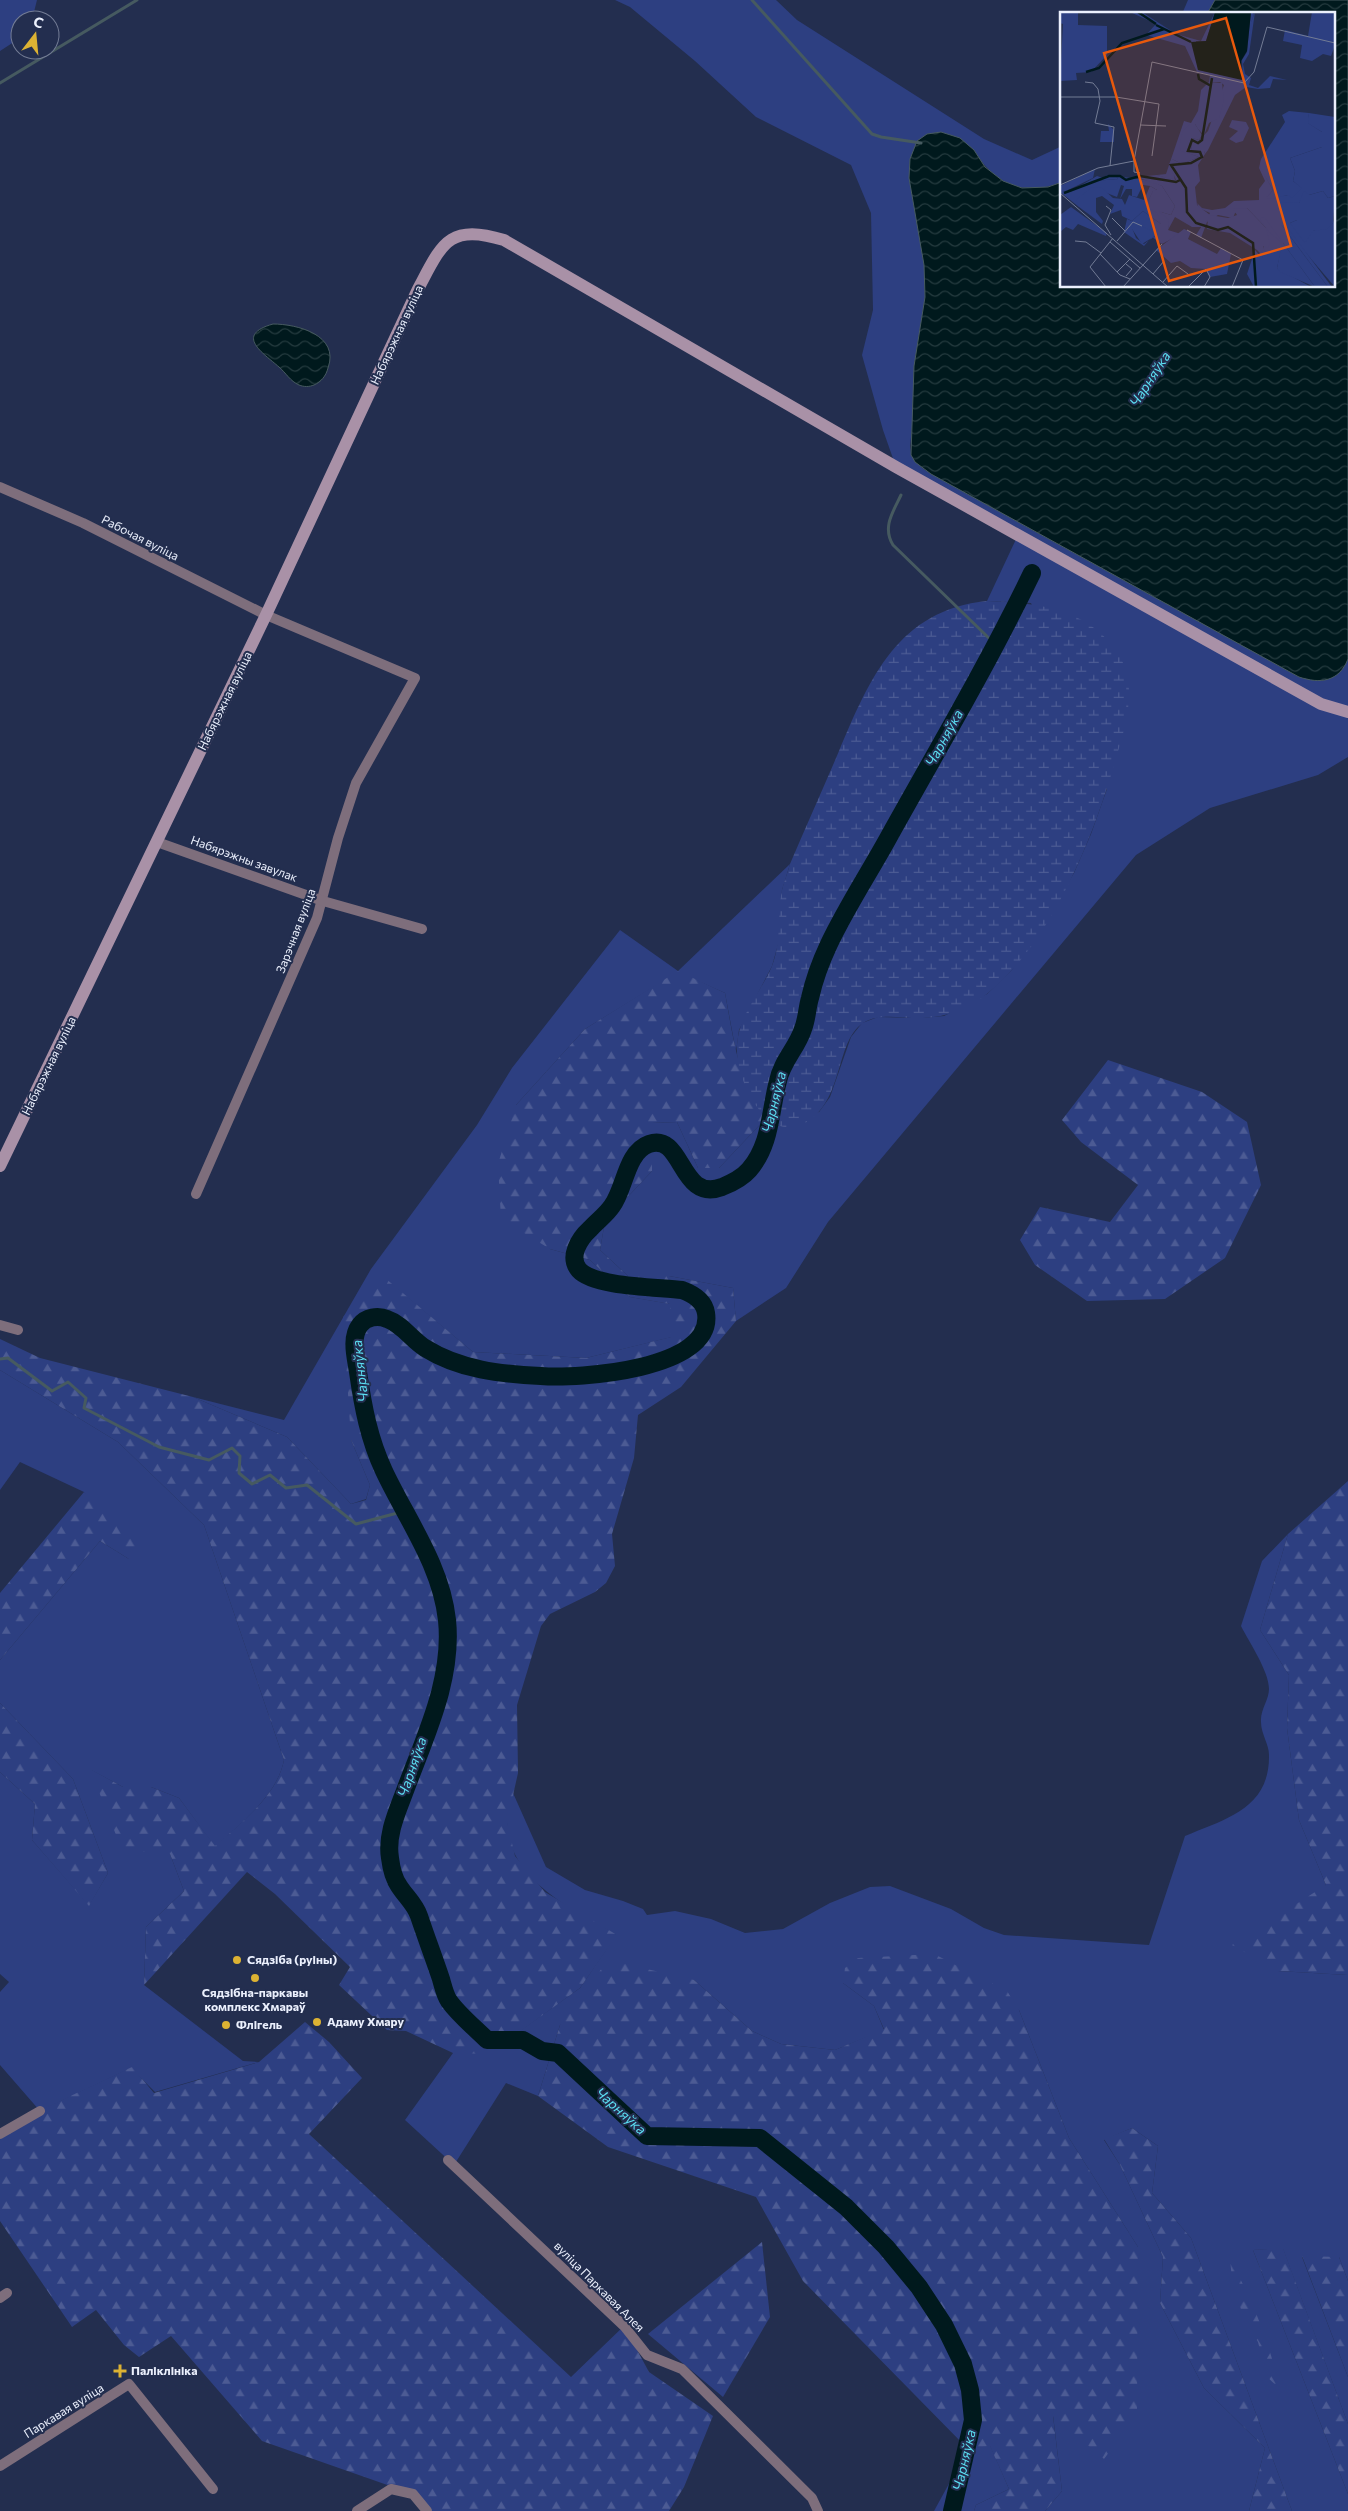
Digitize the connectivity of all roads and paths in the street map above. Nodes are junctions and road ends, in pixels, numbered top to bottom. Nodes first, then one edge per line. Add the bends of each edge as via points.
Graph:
1 (0, 487) edge
2 (266, 615) junction
3 (415, 678) joint
4 (1348, 712) edge
5 (157, 842) junction
6 (323, 901) junction
7 (422, 929) dead end
8 (0, 1166) edge
9 (196, 1194) dead end
10 (0, 1325) edge
11 (18, 1330) dead end
12 (40, 2111) dead end
13 (0, 2134) edge
14 (448, 2160) dead end
15 (0, 2466) edge
16 (213, 2488) dead end
17 (357, 2511) edge
18 (427, 2511) edge
19 (818, 2511) edge

1 - 2 street, Рабочая вуліца via 83,523
2 - 3 street, Рабочая вуліца
2 - 4 street, Набярэжная вуліца via 418,289 440,249 451,238 468,233 483,234 504,240 896,467 1321,704
2 - 5 street, Набярэжная вуліца
3 - 6 street, Зарэчная вуліца via 356,783 338,838
5 - 6 street, Набярэжны завулак
5 - 8 street, Набярэжная вуліца
6 - 7 street, Набярэжны завулак
6 - 9 street, Зарэчная вуліца
10 - 11 street
12 - 13 street
14 - 19 street, вуліца Паркавая Алея via 624,2326 647,2355 682,2369 812,2498
15 - 16 street, Паркавая вуліца via 129,2384
17 - 18 street via 391,2489 413,2494

